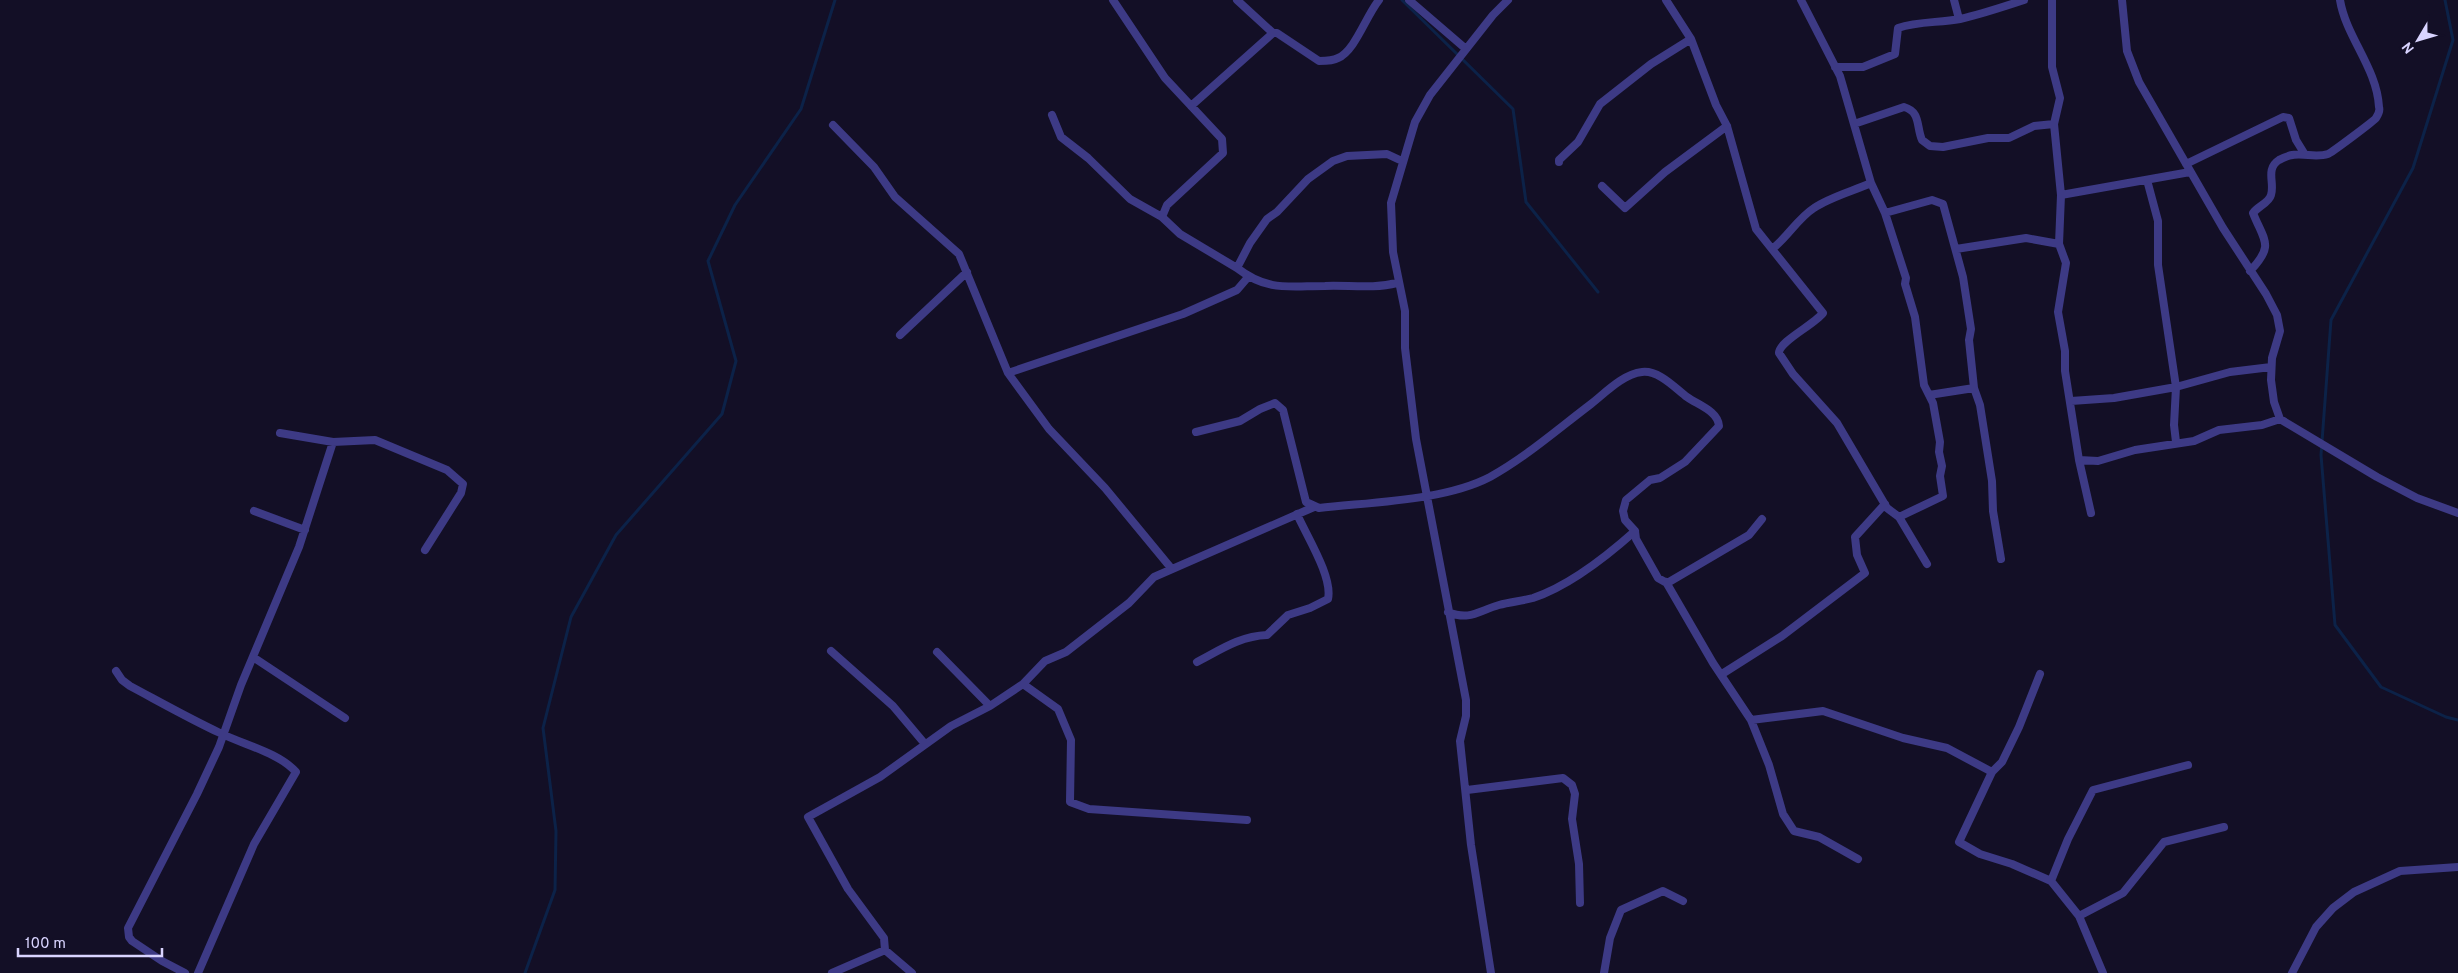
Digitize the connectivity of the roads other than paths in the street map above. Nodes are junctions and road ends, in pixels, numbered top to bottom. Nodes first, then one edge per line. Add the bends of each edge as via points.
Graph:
1 (1113, 0) edge
2 (1237, 0) edge
3 (1379, 0) edge
4 (1409, 0) edge
5 (1508, 0) edge
6 (1666, 0) edge
7 (1801, 0) edge
8 (1954, 0) edge
9 (2024, 0) edge
10 (2052, 0) edge
11 (2122, 0) edge
12 (2340, 0) edge
13 (1959, 19) junction
14 (1273, 33) junction
15 (1692, 39) junction
16 (1466, 49) junction
17 (1835, 67) junction
18 (1191, 106) junction
19 (1052, 115) dead end
20 (1854, 124) junction
21 (2054, 124) junction
22 (833, 125) dead end
23 (1727, 126) junction
24 (2304, 154) junction
25 (1402, 162) junction
26 (1559, 162) dead end
27 (2186, 164) junction
28 (2190, 172) junction
29 (2147, 180) junction
30 (1871, 183) junction
31 (1602, 186) dead end
32 (2061, 195) junction
33 (1885, 213) junction
34 (1162, 217) junction
35 (2059, 244) junction
36 (1772, 249) junction
37 (1956, 249) junction
38 (1236, 268) junction
39 (2250, 271) junction
40 (967, 272) junction
41 (1249, 276) junction
42 (1397, 282) junction
43 (900, 335) dead end
44 (2271, 367) junction
45 (1008, 372) junction
46 (2176, 386) junction
47 (1974, 388) junction
48 (1929, 395) junction
49 (2070, 401) junction
50 (2280, 419) junction
51 (1196, 432) dead end
52 (280, 433) dead end
53 (333, 442) junction
54 (2176, 442) junction
55 (2079, 460) junction
56 (1426, 496) junction
57 (1885, 504) junction
58 (1314, 507) junction
59 (254, 511) dead end
60 (2091, 513) dead end
61 (2458, 513) edge
62 (1297, 514) junction
63 (1899, 517) junction
64 (1762, 520) dead end
65 (305, 530) junction
66 (1635, 531) junction
67 (425, 550) dead end
68 (2001, 558) dead end
69 (1927, 564) dead end
70 (1171, 568) junction
71 (1666, 582) junction
72 (1448, 612) junction
73 (831, 651) dead end
74 (937, 652) dead end
75 (253, 657) junction
76 (1196, 662) dead end
77 (116, 671) dead end
78 (1722, 674) junction
79 (2040, 674) dead end
80 (1023, 684) junction
81 (990, 706) junction
82 (345, 718) dead end
83 (1751, 720) junction
84 (222, 734) junction
85 (925, 744) junction
86 (2188, 765) dead end
87 (1992, 772) junction
88 (1467, 790) junction
89 (1247, 820) dead end
90 (2224, 827) dead end
91 (1858, 859) dead end
92 (2458, 867) edge
93 (2051, 881) junction
94 (1683, 901) dead end
95 (1580, 903) dead end
96 (2079, 916) junction
97 (886, 950) junction
98 (185, 973) edge
99 (198, 973) edge
100 (832, 973) edge
101 (912, 973) edge
102 (1491, 973) edge
103 (1604, 973) edge
104 (2103, 973) edge
105 (2292, 973) edge

1 - 18 street via 1165,78
2 - 14 street
3 - 14 street via 1351,49 1338,58 1319,62
4 - 16 street
5 - 16 street
6 - 15 street
7 - 17 street
8 - 13 street
9 - 13 street via 2009,7
10 - 21 street via 2052,67 2060,98
11 - 27 street via 2126,50
12 - 24 street via 2374,83 2380,109 2376,118 2328,154
13 - 17 street via 1913,23 1898,28 1895,54 1862,68
14 - 18 street
15 - 23 street
15 - 26 street via 1651,64 1600,104 1578,142
16 - 25 street via 1430,95 1415,122
17 - 20 street
18 - 34 street via 1222,139 1223,153 1167,205
19 - 34 street via 1061,137 1130,198
20 - 21 street via 1904,107 1914,111 1922,140 1930,146 1943,147 1988,138 2009,138 2034,126
20 - 30 street
21 - 32 street
22 - 40 street via 874,167 895,197 959,254
23 - 31 street via 1665,172 1625,208
23 - 36 street via 1756,229
24 - 27 street via 2289,118 2283,117
24 - 39 street via 2279,160 2272,166 2270,198 2253,213 2265,236 2265,251
25 - 38 street via 1387,154 1346,156 1332,161 1267,219
25 - 42 street via 1391,203 1390,229
27 - 28 street
28 - 29 street
28 - 39 street
29 - 32 street
29 - 46 street via 2158,220 2158,264
30 - 33 street
30 - 36 street via 1814,207
32 - 35 street
33 - 37 street via 1937,200 1943,204
33 - 48 street via 1906,278 1919,340 1924,385
34 - 38 street via 1180,234
35 - 37 street via 2026,238
35 - 49 street via 2066,263 2058,312
36 - 57 street via 1823,313 1780,347 1779,353 1793,374 1837,423
37 - 47 street via 1971,329 1969,340
38 - 41 street
39 - 44 street via 2271,302 2279,321 2279,336
40 - 43 street
40 - 45 street
41 - 42 street via 1289,289 1381,287
41 - 45 street via 1237,290 1183,314
42 - 56 street via 1405,311 1405,348
44 - 46 street via 2230,372
44 - 50 street via 2274,402
45 - 70 street via 1049,429 1105,488
46 - 49 street via 2114,398
46 - 54 street
47 - 48 street
47 - 68 street via 1980,405 1992,480 1993,511
48 - 63 street via 1940,442 1943,496
49 - 55 street
50 - 54 street via 2262,425 2219,430 2194,441
50 - 61 street via 2377,477 2417,498
51 - 58 street via 1240,421 1275,402 1283,410 1301,489 1306,502
52 - 53 street
53 - 65 street
53 - 67 street via 375,440 448,470 463,484 461,493
54 - 55 street via 2098,460
55 - 60 street
56 - 58 street
56 - 66 street via 1458,491 1490,477 1523,457 1620,382 1645,372 1659,376 1702,405 1717,419 1719,426 1685,462 1660,478 1650,480 1626,500 1625,520
56 - 72 street
57 - 63 street
57 - 78 street via 1855,537 1857,555 1865,573 1782,636
58 - 62 street
59 - 65 street
62 - 70 street
62 - 76 street via 1320,559 1328,599 1288,615 1267,635 1251,635
63 - 69 street
64 - 71 street via 1745,538 1693,570
65 - 75 street
66 - 71 street via 1636,539 1658,578
66 - 72 street via 1585,570 1534,597 1498,605 1468,617
70 - 80 street via 1154,577 1129,603 1066,652 1045,661
71 - 78 street
72 - 88 street via 1466,700 1460,741
73 - 85 street via 893,706
74 - 81 street
75 - 82 street
75 - 84 street
77 - 84 street via 130,686
78 - 83 street
79 - 87 street via 2002,762
80 - 81 street
80 - 89 street via 1058,709 1071,740 1070,802 1089,809
81 - 85 street
83 - 87 street via 1823,711 1903,738 1948,748
83 - 91 street via 1769,765 1783,814 1794,831 1820,837
84 - 98 street via 197,794 128,928 132,941
84 - 99 street via 259,750 296,772 254,844
85 - 97 street via 880,777 808,817 848,889 884,938
86 - 93 street via 2094,790 2068,839
87 - 93 street via 1959,842 1980,854
88 - 95 street via 1530,784 1553,778 1563,778 1572,785
88 - 102 street via 1471,845
90 - 96 street via 2164,842 2123,893
92 - 105 street via 2400,871 2354,892 2316,927
93 - 96 street
94 - 103 street via 1662,891 1620,910 1610,938
96 - 104 street
97 - 100 street
97 - 101 street

